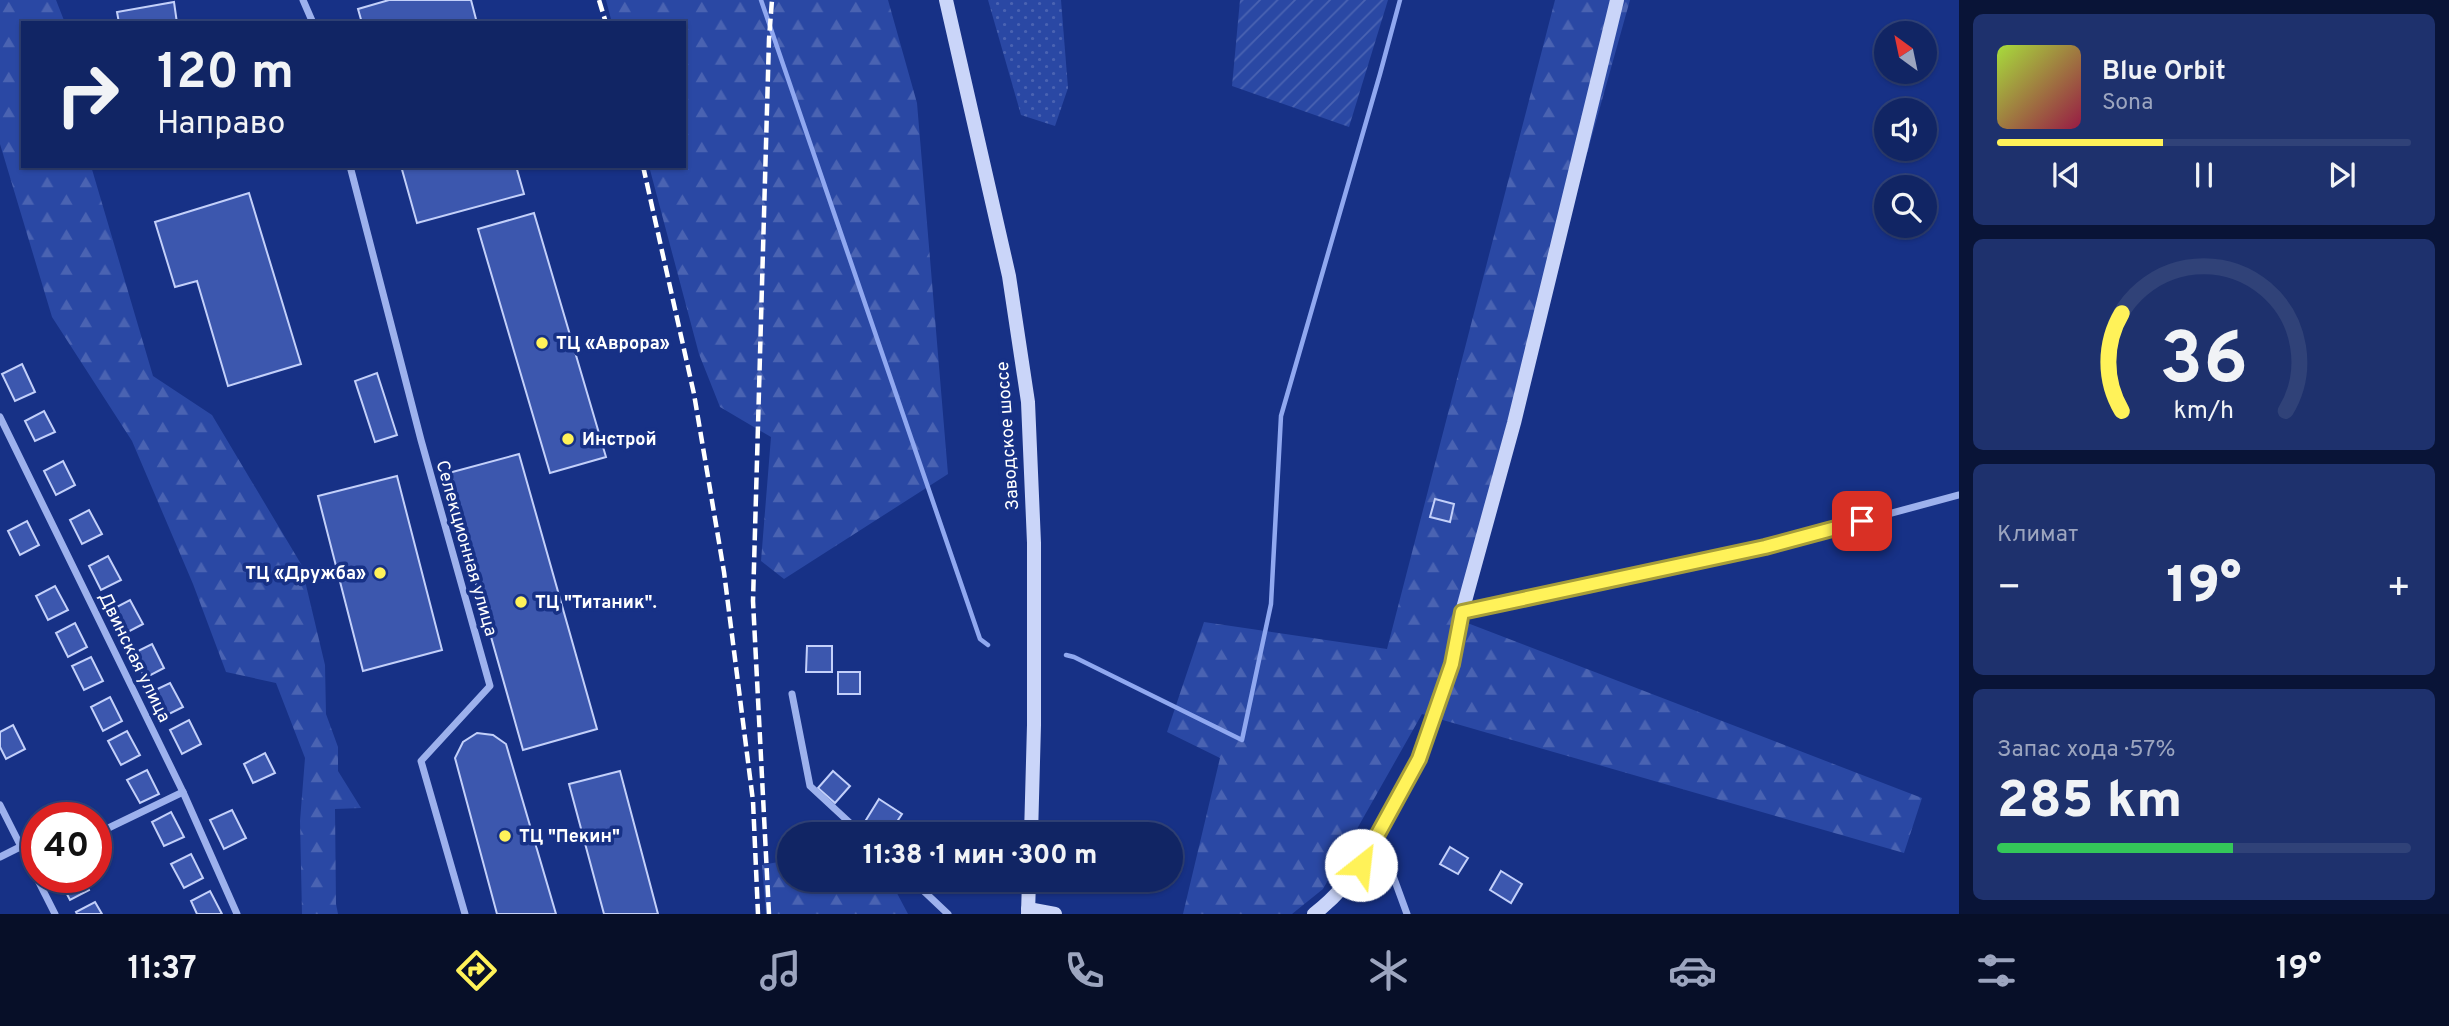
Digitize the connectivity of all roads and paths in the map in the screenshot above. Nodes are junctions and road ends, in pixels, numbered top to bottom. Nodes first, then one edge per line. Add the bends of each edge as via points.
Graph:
1 (303, 0) edge
2 (946, 0) edge
3 (1617, 0) edge
4 (312, 21) edge
5 (351, 168) edge
6 (0, 417) edge
7 (1959, 495) edge
8 (1462, 612) junction
9 (792, 694) dead end
10 (183, 792) junction
11 (0, 806) edge
12 (849, 822) edge
13 (1031, 822) edge
14 (112, 826) edge
15 (20, 847) joint
16 (1369, 851) junction
17 (0, 857) edge
18 (925, 892) edge
19 (1029, 892) edge
20 (46, 893) edge
21 (1028, 912) edge
22 (55, 914) edge
23 (237, 914) edge
24 (465, 914) edge
25 (948, 914) edge
26 (1055, 914) edge
27 (1314, 914) edge
28 (1407, 914) edge

1 - 4 street
2 - 13 street, Заводское шоссе via 1009,276 1028,402 1034,543
3 - 8 street via 1514,423
5 - 24 street, Селекционная улица via 490,686 421,761
6 - 10 street, Двинская улица
7 - 8 street via 1765,547
8 - 16 street via 1452,664 1419,759
9 - 12 street via 810,786
10 - 14 street
10 - 23 street, Двинская улица
11 - 15 street
15 - 17 street
16 - 27 street
16 - 28 street via 1392,873
18 - 25 street
19 - 21 street
20 - 22 street
21 - 26 street

